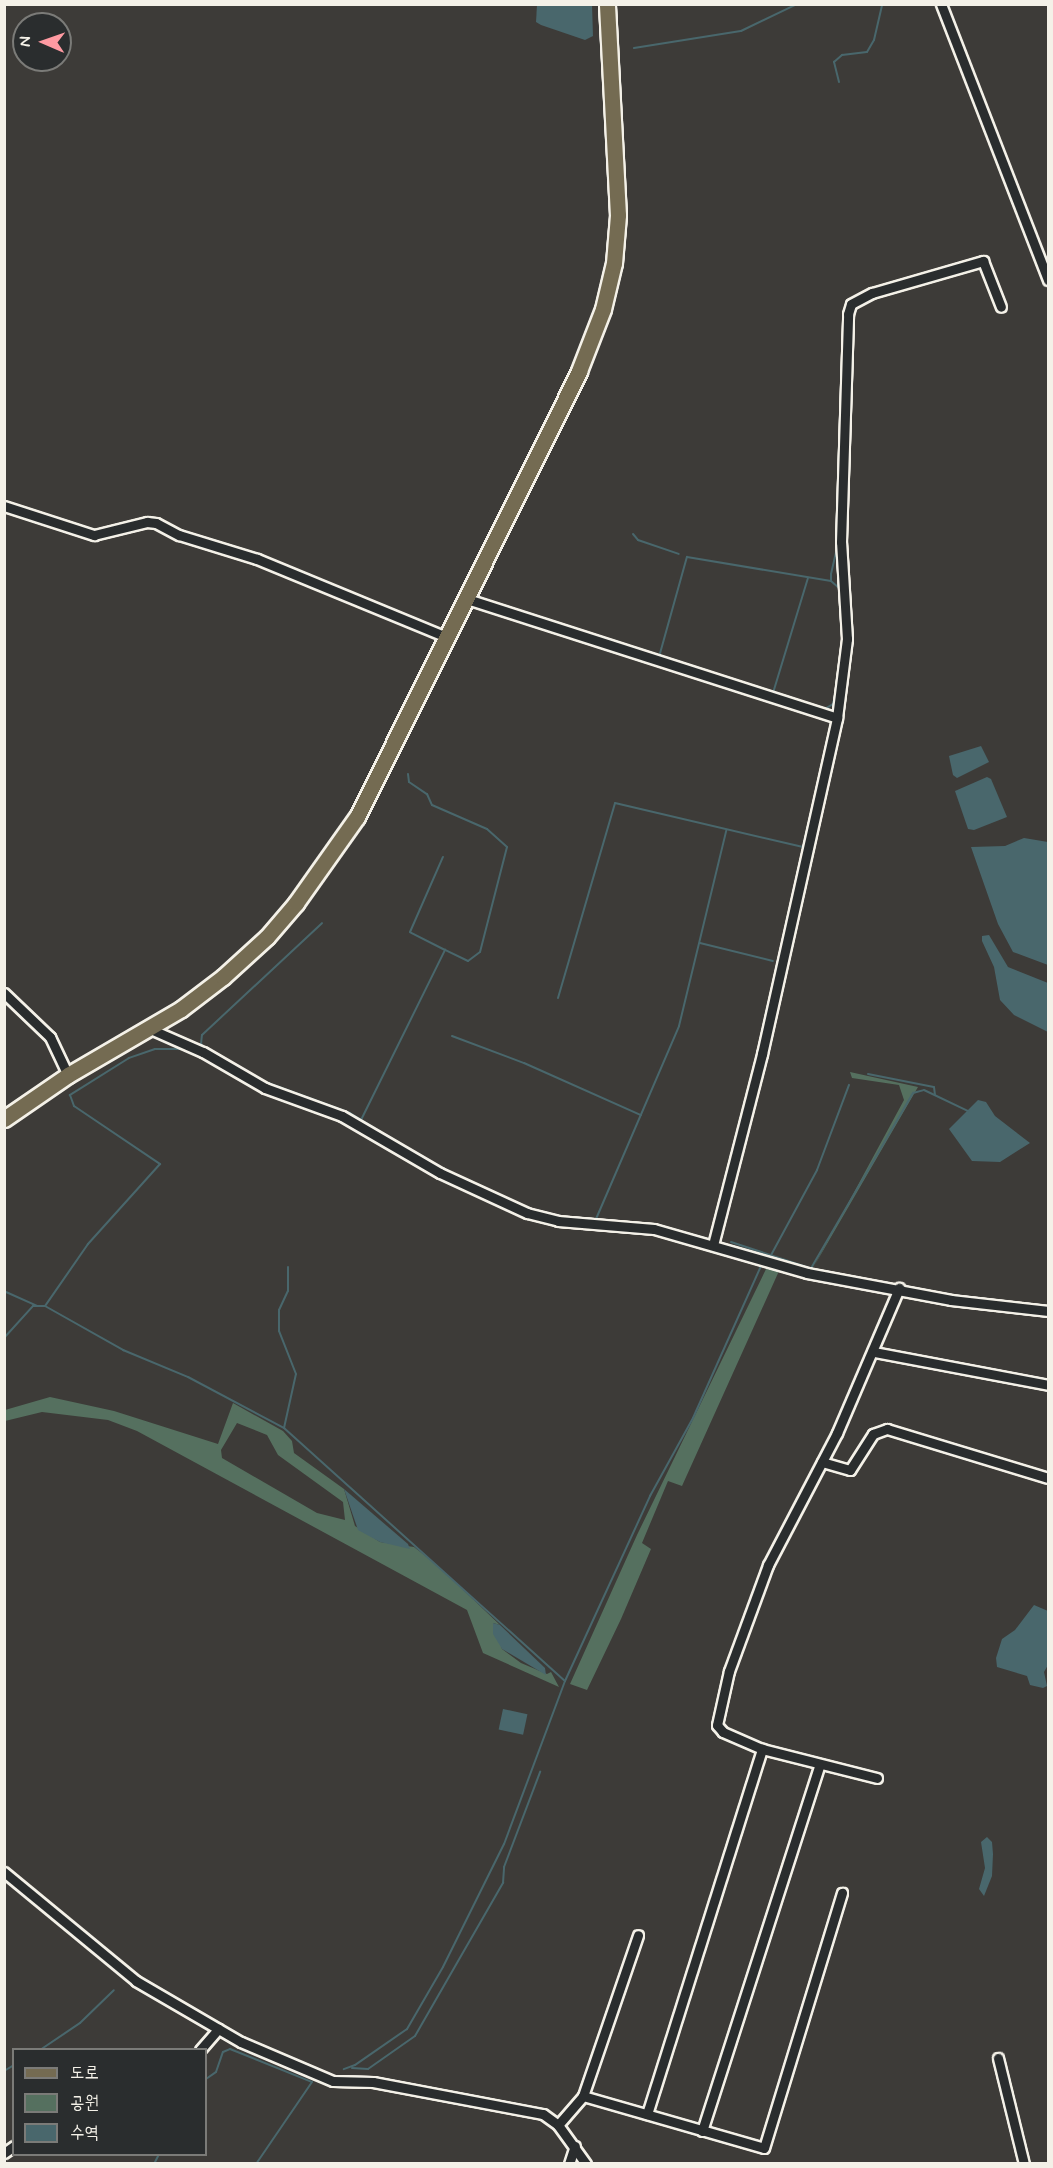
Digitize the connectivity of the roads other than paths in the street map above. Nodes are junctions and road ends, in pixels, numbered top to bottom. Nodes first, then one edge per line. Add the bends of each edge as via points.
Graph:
1 (607, 4) edge
2 (941, 4) edge
3 (1048, 280) edge
4 (1001, 307) dead end
5 (4, 506) edge
6 (464, 598) junction
7 (446, 637) junction
8 (837, 718) junction
9 (4, 993) edge
10 (148, 1028) junction
11 (68, 1075) junction
12 (4, 1119) edge
13 (713, 1245) junction
14 (899, 1288) junction
15 (1048, 1311) edge
16 (874, 1352) junction
17 (1048, 1385) edge
18 (822, 1462) junction
19 (1048, 1478) edge
20 (762, 1749) junction
21 (819, 1766) junction
22 (877, 1778) dead end
23 (4, 1872) edge
24 (842, 1893) dead end
25 (638, 1935) dead end
26 (633, 1950) junction
27 (644, 1954) dead end
28 (218, 2029) junction
29 (201, 2048) edge
30 (998, 2058) dead end
31 (583, 2096) junction
32 (647, 2114) junction
33 (558, 2126) junction
34 (702, 2131) junction
35 (575, 2146) junction
36 (569, 2163) edge
37 (586, 2163) edge
38 (1024, 2163) edge

1 - 6 main road via 617,164 614,263 603,309 579,370
2 - 3 street
4 - 8 street via 983,261 872,293 851,304 841,542 847,639
5 - 7 street via 94,535 156,523 179,535 257,559
6 - 7 main road
6 - 8 street
7 - 10 main road via 357,817 324,868 258,945 189,1003
8 - 13 street via 762,1054
9 - 11 street via 50,1037
10 - 11 main road
10 - 13 street via 203,1052 265,1088 342,1116 440,1173 526,1213 558,1221 654,1229
11 - 12 main road
13 - 14 street via 807,1274
14 - 15 street via 951,1300
14 - 16 street
16 - 17 street
16 - 18 street
18 - 19 street via 850,1470 873,1434 887,1430
18 - 20 street via 768,1565 729,1671 718,1714 717,1725 723,1732
20 - 21 street
20 - 32 street
21 - 22 street
21 - 34 street
23 - 28 street via 136,1982
24 - 34 street via 764,2148
25 - 26 street
26 - 27 street
26 - 31 street
28 - 29 street
28 - 33 street via 333,2081 373,2082 524,2108
30 - 38 street
31 - 32 street
31 - 33 street
32 - 34 street
33 - 35 street
35 - 36 street
35 - 37 street

